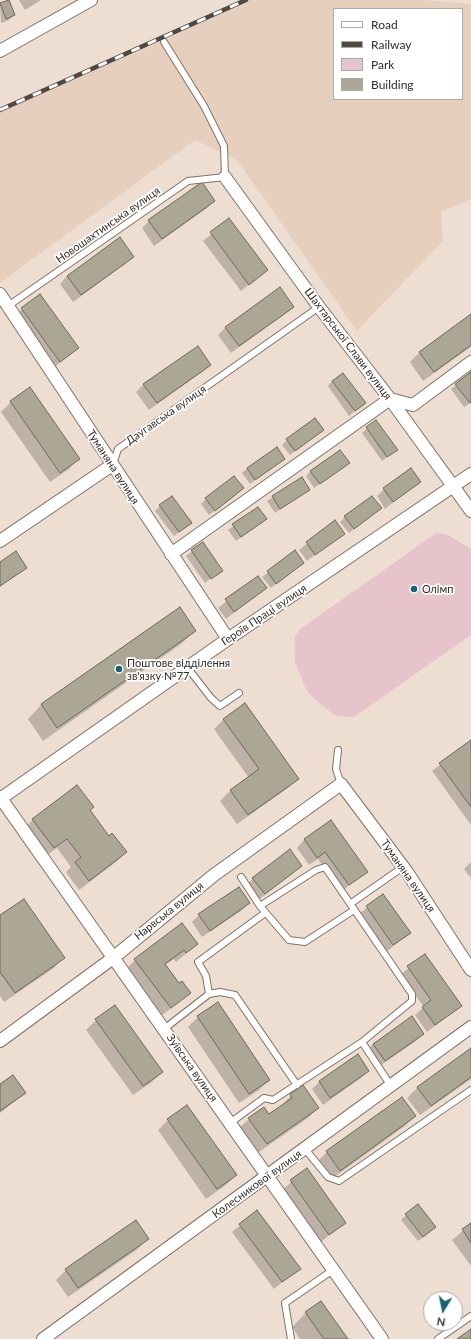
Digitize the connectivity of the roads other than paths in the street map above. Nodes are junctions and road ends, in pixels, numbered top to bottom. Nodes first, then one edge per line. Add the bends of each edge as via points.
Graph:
1 (91, 0) edge
2 (164, 42) dead end
3 (0, 51) edge
4 (225, 177) junction
5 (0, 294) edge
6 (8, 306) junction
7 (319, 307) junction
8 (471, 362) edge
9 (390, 399) junction
10 (112, 465) junction
11 (471, 474) edge
12 (453, 487) junction
13 (471, 511) edge
14 (0, 541) edge
15 (171, 554) junction
16 (228, 639) junction
17 (187, 667) junction
18 (239, 693) dead end
19 (338, 750) dead end
20 (341, 784) junction
21 (0, 798) edge
22 (403, 867) junction
23 (241, 877) dead end
24 (350, 904) junction
25 (260, 906) junction
26 (354, 910) junction
27 (265, 912) junction
28 (113, 958) junction
29 (471, 970) edge
30 (208, 994) junction
31 (471, 1027) edge
32 (164, 1029) junction
33 (0, 1041) edge
34 (362, 1042) junction
35 (296, 1085) junction
36 (391, 1086) junction
37 (471, 1090) edge
38 (230, 1123) junction
39 (305, 1149) junction
40 (268, 1176) junction
41 (333, 1270) junction
42 (471, 1316) edge
43 (43, 1339) edge
44 (291, 1339) edge
45 (382, 1339) edge
46 (438, 1339) edge

1 - 3 street
2 - 4 lane via 204,106 224,146
4 - 6 lane, Новошахтинська вулиця via 188,182
4 - 7 street, Шахтарської Слави вулиця
5 - 6 street, Туманяна вулиця
6 - 10 street, Туманяна вулиця
7 - 9 street, Шахтарської Слави вулиця
7 - 10 lane, Даугавська вулиця via 118,449
8 - 9 street via 413,404
9 - 12 street, Шахтарської Слави вулиця
9 - 15 street
10 - 14 street
10 - 15 street, Туманяна вулиця
11 - 12 street, Героїв Праці вулиця
12 - 13 street, Шахтарської Слави вулиця
12 - 16 street, Героїв Праці вулиця
15 - 16 street, Туманяна вулиця
16 - 17 street, Героїв Праці вулиця
17 - 18 lane via 220,706
17 - 21 street, Героїв Праці вулиця
19 - 20 lane via 336,770
20 - 22 street, Туманяна вулиця
20 - 28 street, Нарвська вулиця via 214,875
21 - 28 street, Зуївська вулиця
22 - 24 lane
22 - 29 street, Туманяна вулиця
23 - 25 lane
24 - 25 lane via 324,867
24 - 26 lane
25 - 27 lane
26 - 27 lane via 305,942 289,940
26 - 34 lane via 412,994 412,1002
27 - 30 lane via 198,962 206,976
28 - 32 street, Зуївська вулиця
28 - 33 street, Нарвська вулиця
30 - 32 lane
30 - 35 lane via 220,992 235,995
31 - 36 street, Колесникової вулиця
32 - 38 street, Зуївська вулиця
34 - 35 lane
34 - 36 lane
35 - 38 lane via 273,1100 264,1098
36 - 39 street, Колесникової вулиця
37 - 39 lane via 339,1181 328,1177
38 - 40 street, Зуївська вулиця
39 - 40 street, Колесникової вулиця
40 - 41 street, Зуївська вулиця
40 - 43 street, Колесникової вулиця
41 - 44 lane via 285,1303
41 - 45 street, Зуївська вулиця
42 - 46 lane

